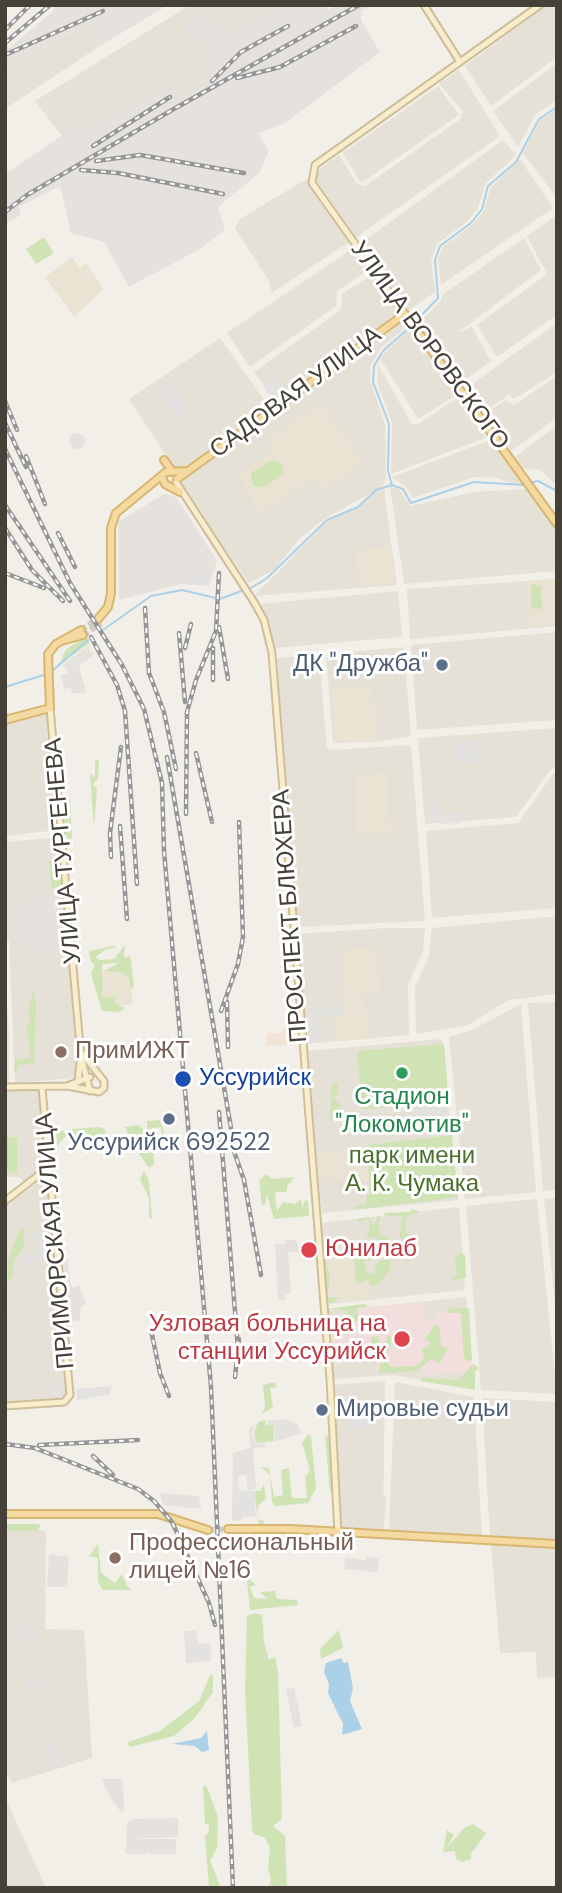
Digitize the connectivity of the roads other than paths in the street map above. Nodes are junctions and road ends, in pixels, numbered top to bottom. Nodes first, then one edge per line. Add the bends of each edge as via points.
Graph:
1 (424, 5) edge
2 (540, 5) edge
3 (460, 62) junction
4 (405, 314) junction
5 (164, 460) dead end
6 (171, 479) junction
7 (180, 492) joint
8 (557, 524) edge
9 (99, 621) tunnel mouth
10 (82, 632) tunnel mouth
11 (50, 708) junction
12 (5, 720) edge
13 (81, 1052) junction
14 (100, 1076) junction
15 (89, 1080) junction
16 (78, 1082) junction
17 (67, 1086) junction
18 (5, 1087) edge
19 (42, 1087) junction
20 (90, 1091) junction
21 (49, 1167) junction
22 (5, 1201) edge
23 (5, 1406) edge
24 (5, 1514) edge
25 (228, 1529) tunnel mouth
26 (208, 1530) tunnel mouth
27 (338, 1533) junction
28 (557, 1544) edge

1 - 3 main road
2 - 3 main road
3 - 4 main road, УЛИЦА ВОРОВСКОГО via 315,165 312,183
4 - 6 main road, САДОВАЯ УЛИЦА
4 - 8 main road, УЛИЦА ВОРОВСКОГО
5 - 6 main road
6 - 7 main road
6 - 9 main road via 148,489 113,519 112,585 108,607
7 - 27 main road, ПРОСПЕКТ БЛЮХЕРА via 250,594 264,620 272,653
10 - 11 main road, УЛИЦА ТУРГЕНЕВА via 62,640 49,654
11 - 12 main road
11 - 13 main road, УЛИЦА ТУРГЕНЕВА
13 - 14 main road
13 - 15 main road, УЛИЦА ТУРГЕНЕВА
13 - 16 main road, УЛИЦА ТУРГЕНЕВА
14 - 15 main road
14 - 20 main road via 103,1089
15 - 16 main road
15 - 20 main road
16 - 17 main road
17 - 19 main road
17 - 20 main road
18 - 19 main road
19 - 21 main road, ПРИМОРСКАЯ УЛИЦА
21 - 22 main road
21 - 23 main road, ПРИМОРСКАЯ УЛИЦА via 70,1395 64,1402
24 - 26 main road via 158,1514
25 - 27 main road
27 - 28 main road

